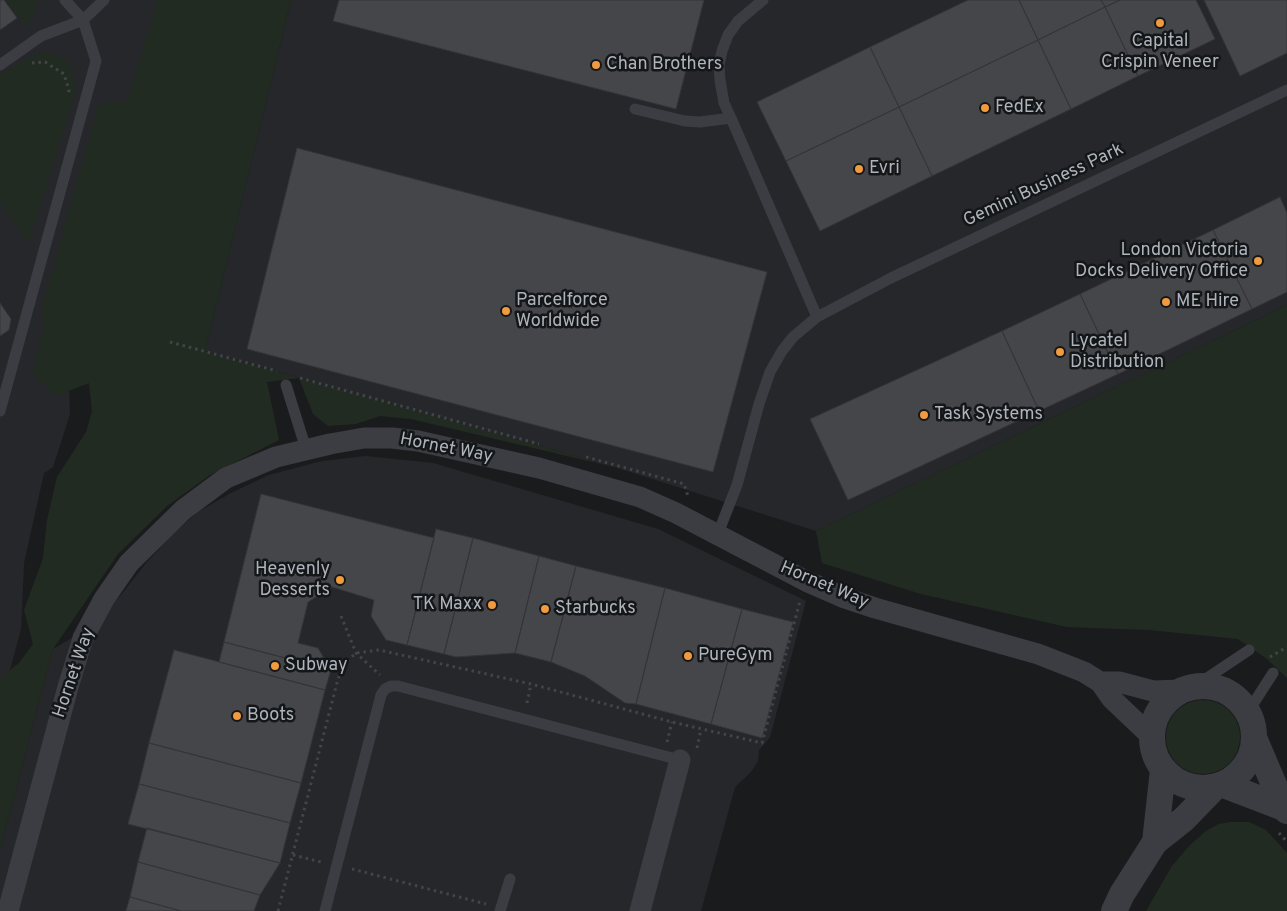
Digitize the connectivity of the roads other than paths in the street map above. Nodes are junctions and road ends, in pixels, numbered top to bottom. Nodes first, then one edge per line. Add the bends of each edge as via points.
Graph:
1 (65, 0) edge
2 (104, 0) edge
3 (763, 0) edge
4 (83, 20) junction
5 (0, 65) edge
6 (1287, 90) edge
7 (635, 109) dead end
8 (730, 118) junction
9 (817, 317) junction
10 (288, 378) road end
11 (0, 411) edge
12 (306, 449) junction
13 (717, 536) junction
14 (1249, 650) dead end
15 (1273, 673) dead end
16 (1100, 682) junction
17 (1189, 688) junction
18 (1248, 712) junction
19 (1152, 737) junction
20 (1255, 740) junction
21 (680, 760) joint
22 (1163, 770) junction
23 (1219, 786) junction
24 (1285, 810) edge
25 (1156, 842) junction
26 (510, 879) dead end
27 (501, 909) edge
28 (8, 911) edge
29 (325, 911) edge
30 (640, 911) edge
31 (1114, 911) edge

1 - 4 lane
2 - 4 lane
3 - 8 lane via 738,21 722,51 720,80
4 - 5 lane via 41,36
4 - 11 lane via 96,61
6 - 9 lane, Gemini Business Park via 891,278
7 - 8 lane via 685,121
8 - 9 lane
9 - 13 lane, Gemini Business Park via 793,337 770,372 737,485
10 - 12 lane
12 - 13 street, Hornet Way via 364,438 418,441 539,468 640,497
12 - 28 street, Hornet Way via 243,470 201,495 129,563 104,599 83,638
13 - 16 street, Hornet Way via 806,581 875,608 1038,654 1078,669
14 - 17 lane
15 - 18 lane
16 - 17 street, Hornet Way via 1119,682 1153,691
16 - 19 street, Hornet Way via 1112,699
17 - 18 street via 1220,688 1241,702
17 - 19 street via 1166,701 1156,718
18 - 20 street
19 - 22 street via 1155,755
20 - 23 street via 1246,767
20 - 24 street
21 - 29 lane via 391,686 381,695
21 - 30 street
22 - 23 street via 1186,786 1199,789
22 - 25 street
23 - 24 street
23 - 25 street
25 - 31 street
26 - 27 lane

